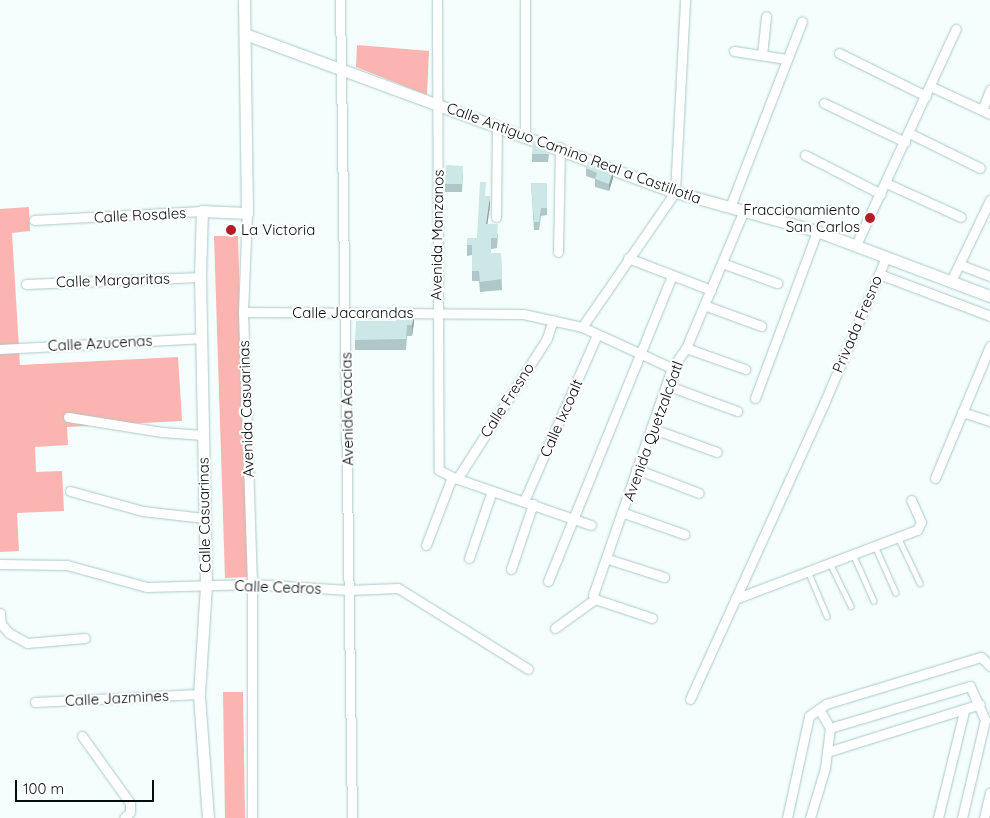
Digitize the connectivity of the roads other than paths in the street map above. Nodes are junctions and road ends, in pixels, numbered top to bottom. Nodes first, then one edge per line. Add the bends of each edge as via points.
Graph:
1 (244, 0) edge
2 (340, 0) edge
3 (436, 0) edge
4 (525, 0) edge
5 (685, 0) edge
6 (766, 16) dead end
7 (802, 21) dead end
8 (956, 30) dead end
9 (245, 34) junction
10 (734, 51) dead end
11 (839, 53) dead end
12 (762, 55) junction
13 (786, 59) junction
14 (342, 70) junction
15 (930, 86) junction
16 (990, 90) edge
17 (926, 96) junction
18 (824, 103) dead end
19 (438, 104) junction
20 (986, 112) edge
21 (497, 126) junction
22 (525, 136) junction
23 (907, 137) junction
24 (560, 147) junction
25 (804, 155) dead end
26 (980, 168) dead end
27 (886, 183) junction
28 (675, 192) junction
29 (881, 194) junction
30 (990, 200) edge
31 (730, 206) junction
32 (744, 210) junction
33 (202, 211) junction
34 (247, 213) junction
35 (496, 217) dead end
36 (961, 217) dead end
37 (34, 220) dead end
38 (817, 231) junction
39 (856, 245) junction
40 (558, 252) dead end
41 (886, 257) junction
42 (628, 258) junction
43 (722, 263) junction
44 (961, 265) junction
45 (879, 274) junction
46 (672, 275) junction
47 (990, 276) edge
48 (200, 277) junction
49 (951, 281) junction
50 (777, 283) dead end
51 (26, 284) dead end
52 (710, 290) junction
53 (990, 296) edge
54 (704, 306) junction
55 (243, 312) junction
56 (345, 313) junction
57 (436, 313) junction
58 (990, 316) edge
59 (553, 320) junction
60 (761, 326) dead end
61 (582, 327) junction
62 (597, 335) junction
63 (201, 338) junction
64 (990, 346) edge
65 (686, 348) junction
66 (0, 349) edge
67 (639, 353) junction
68 (988, 356) edge
69 (672, 368) junction
70 (745, 370) dead end
71 (666, 385) junction
72 (755, 398) dead end
73 (737, 411) dead end
74 (962, 412) junction
75 (68, 417) dead end
76 (990, 421) edge
77 (651, 428) junction
78 (203, 435) junction
79 (717, 452) dead end
80 (636, 469) junction
81 (455, 478) junction
82 (935, 478) dead end
83 (70, 491) dead end
84 (492, 491) junction
85 (699, 493) dead end
86 (911, 500) dead end
87 (524, 501) junction
88 (533, 504) junction
89 (624, 513) junction
90 (204, 518) junction
91 (573, 519) junction
92 (591, 525) dead end
93 (684, 534) dead end
94 (898, 537) junction
95 (426, 545) dead end
96 (875, 546) junction
97 (853, 554) junction
98 (469, 558) dead end
99 (608, 559) junction
100 (830, 563) junction
101 (0, 564) edge
102 (511, 569) dead end
103 (808, 571) junction
104 (664, 577) dead end
105 (548, 581) dead end
106 (920, 583) dead end
107 (252, 584) junction
108 (206, 586) junction
109 (349, 590) junction
110 (896, 593) dead end
111 (595, 599) junction
112 (735, 599) junction
113 (874, 601) dead end
114 (851, 606) dead end
115 (0, 613) edge
116 (827, 616) dead end
117 (652, 618) dead end
118 (555, 628) dead end
119 (85, 638) dead end
120 (990, 666) edge
121 (528, 669) dead end
122 (199, 694) junction
123 (690, 699) dead end
124 (35, 702) dead end
125 (980, 704) junction
126 (819, 709) junction
127 (964, 711) junction
128 (830, 728) junction
129 (82, 736) dead end
130 (827, 752) junction
131 (990, 793) edge
132 (124, 818) edge
133 (208, 818) edge
134 (252, 818) edge
135 (352, 818) edge
136 (787, 818) edge
137 (810, 818) edge
138 (938, 818) edge
139 (962, 818) edge
140 (984, 818) edge

1 - 9 street, Avenida Casuarinas
2 - 14 street, Avenida Acacias
3 - 19 street, Avenida Manzanos
4 - 22 street
5 - 28 street
6 - 12 street
7 - 13 street
8 - 15 street
9 - 14 street, Calle Antiguo Camino Real a Castillotla
9 - 34 street, Avenida Casuarinas
10 - 12 street
11 - 17 street
12 - 13 street
13 - 31 street
14 - 19 street, Calle Antiguo Camino Real a Castillotla
14 - 56 street, Avenida Acacias
15 - 17 street
15 - 20 street
16 - 20 street
17 - 23 street
18 - 23 street
19 - 21 street, Calle Antiguo Camino Real a Castillotla
19 - 57 street, Avenida Manzanos
21 - 22 street, Calle Antiguo Camino Real a Castillotla
21 - 35 street
22 - 24 street, Calle Antiguo Camino Real a Castillotla
23 - 26 street
23 - 27 street
24 - 28 street, Calle Antiguo Camino Real a Castillotla
24 - 40 street
25 - 29 street
27 - 29 street
27 - 36 street
28 - 31 street, Calle Antiguo Camino Real a Castillotla
28 - 42 street
29 - 39 street
30 - 44 street
31 - 32 street, Calle Antiguo Camino Real a Castillotla
32 - 38 street, Calle Antiguo Camino Real a Castillotla
32 - 43 street, Avenida Quetzalcóatl
33 - 34 street, Calle Rosales
33 - 37 street, Calle Rosales
33 - 48 street, Calle Casuarinas
34 - 55 street, Avenida Casuarinas
38 - 39 street, Calle Antiguo Camino Real a Castillotla
38 - 72 street
39 - 41 street, Calle Antiguo Camino Real a Castillotla
41 - 45 street, Privada Fresno
41 - 49 street, Calle Antiguo Camino Real a Castillotla
42 - 46 street
42 - 61 street
43 - 50 street
43 - 52 street, Avenida Quetzalcóatl
44 - 47 street
44 - 49 street
45 - 58 street
45 - 112 street, Privada Fresno
46 - 52 street
46 - 67 street
48 - 51 street, Calle Margaritas
48 - 63 street, Calle Casuarinas
49 - 53 street, Calle Antiguo Camino Real a Castillotla
52 - 54 street, Avenida Quetzalcóatl
54 - 60 street
54 - 65 street, Avenida Quetzalcóatl
55 - 56 street, Calle Jacarandas
55 - 107 street, Avenida Casuarinas
56 - 57 street, Calle Jacarandas
56 - 109 street, Avenida Acacias
57 - 59 street, Calle Jacarandas via 504,313
57 - 81 street, Avenida Manzanos via 439,470
59 - 61 street, Calle Jacarandas
59 - 81 street, Calle Fresno via 547,338
61 - 62 street, Calle Jacarandas
62 - 67 street, Calle Jacarandas
62 - 87 street, Calle Ixcoalt
63 - 66 street, Calle Azucenas
63 - 78 street, Calle Casuarinas
64 - 68 street
65 - 69 street, Avenida Quetzalcóatl
65 - 70 street
67 - 69 street, Calle Jacarandas
67 - 91 street
68 - 74 street
69 - 71 street, Avenida Quetzalcóatl
71 - 73 street
71 - 77 street, Avenida Quetzalcóatl
74 - 76 street
74 - 82 street
75 - 78 street
77 - 79 street
77 - 80 street, Avenida Quetzalcóatl
78 - 90 street, Calle Casuarinas
80 - 85 street
80 - 89 street, Avenida Quetzalcóatl
81 - 84 street
81 - 95 street, Calle Fresno
83 - 90 street via 143,511
84 - 87 street
84 - 98 street
86 - 94 street via 921,527
87 - 88 street
88 - 91 street
88 - 102 street
89 - 93 street
89 - 99 street, Avenida Quetzalcóatl
90 - 108 street, Calle Casuarinas
91 - 92 street
91 - 105 street
94 - 96 street
94 - 106 lane
96 - 97 street
96 - 110 lane
97 - 100 street
97 - 113 lane
99 - 104 street
99 - 111 street, Avenida Quetzalcóatl via 593,595
100 - 103 street
100 - 114 lane
101 - 108 street, Calle Cedros via 67,565 147,587
103 - 112 street
103 - 116 lane
107 - 108 street, Calle Cedros
107 - 109 street, Calle Cedros
107 - 134 street, Avenida Casuarinas
108 - 122 street, Calle Casuarinas
109 - 121 street, Calle Cedros via 398,588
109 - 135 street, Avenida Acacias
111 - 117 street
111 - 118 street
112 - 123 street, Privada Fresno
115 - 119 street via 8,633 27,643
120 - 126 street via 982,657 826,704
122 - 124 street, Calle Jazmines
122 - 133 street, Calle Casuarinas
125 - 127 street
125 - 128 street via 967,686
125 - 139 street via 985,715
126 - 128 street
126 - 136 street via 806,721
127 - 130 street
127 - 138 street
128 - 130 street
129 - 132 street via 130,803 130,812
130 - 137 street via 826,768
131 - 140 street

